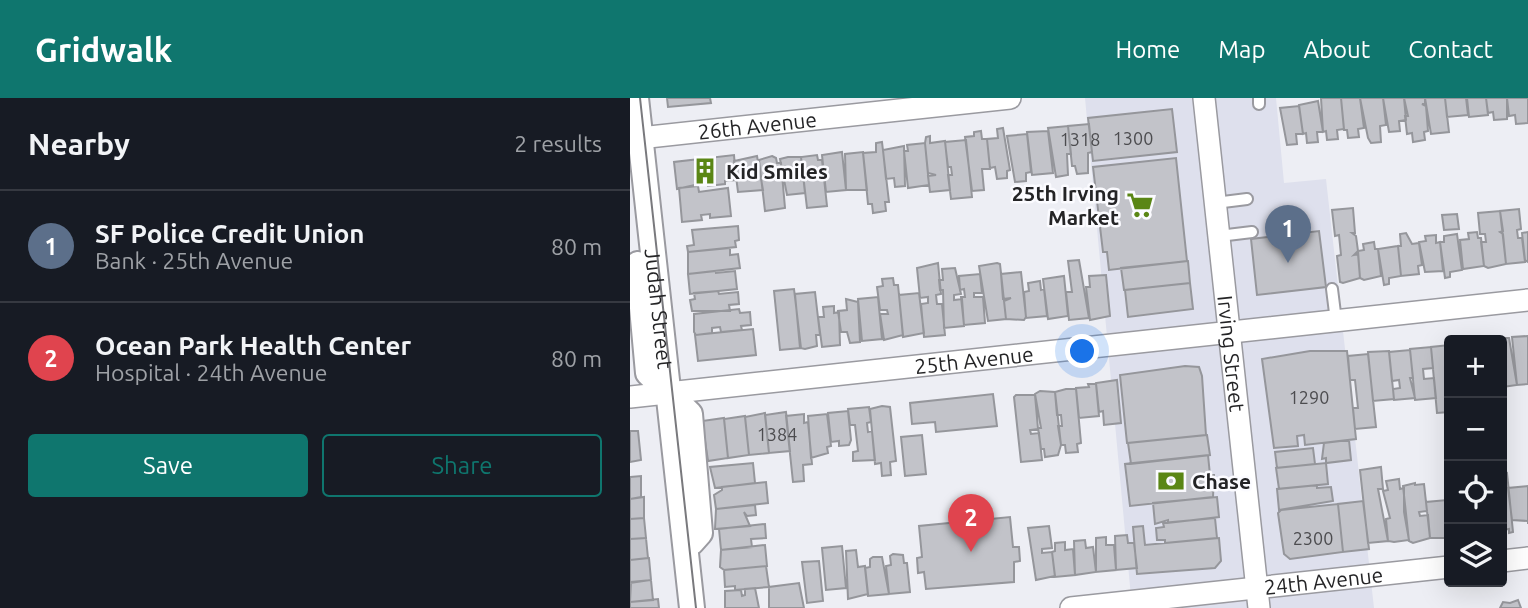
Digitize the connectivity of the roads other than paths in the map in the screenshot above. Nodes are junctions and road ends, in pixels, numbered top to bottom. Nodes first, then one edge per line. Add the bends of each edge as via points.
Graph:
1 (636, 98) edge
2 (1010, 98) edge
3 (1204, 98) edge
4 (635, 138) edge
5 (1247, 200) dead end
6 (1215, 203) junction
7 (1252, 232) dead end
8 (1219, 236) junction
9 (1332, 289) dead end
10 (1528, 300) edge
11 (1336, 321) junction
12 (1229, 332) junction
13 (668, 393) junction
14 (630, 397) edge
15 (1528, 558) edge
16 (1507, 560) edge
17 (1444, 568) edge
18 (1258, 598) edge
19 (692, 608) edge
20 (1071, 608) edge

1 - 4 street, Judah Street
2 - 4 street, 26th Avenue
3 - 6 street, Irving Street
4 - 13 street, Judah Street via 650,223
5 - 6 lane
6 - 8 street, Irving Street
7 - 8 lane
8 - 12 street, Irving Street
9 - 11 lane
10 - 11 street, 25th Avenue
11 - 12 street, 25th Avenue
12 - 13 street, 25th Avenue
12 - 18 street, Irving Street
13 - 14 street, 25th Avenue
13 - 19 street, Judah Street
15 - 16 street
17 - 18 street, 24th Avenue
18 - 20 street, 24th Avenue

